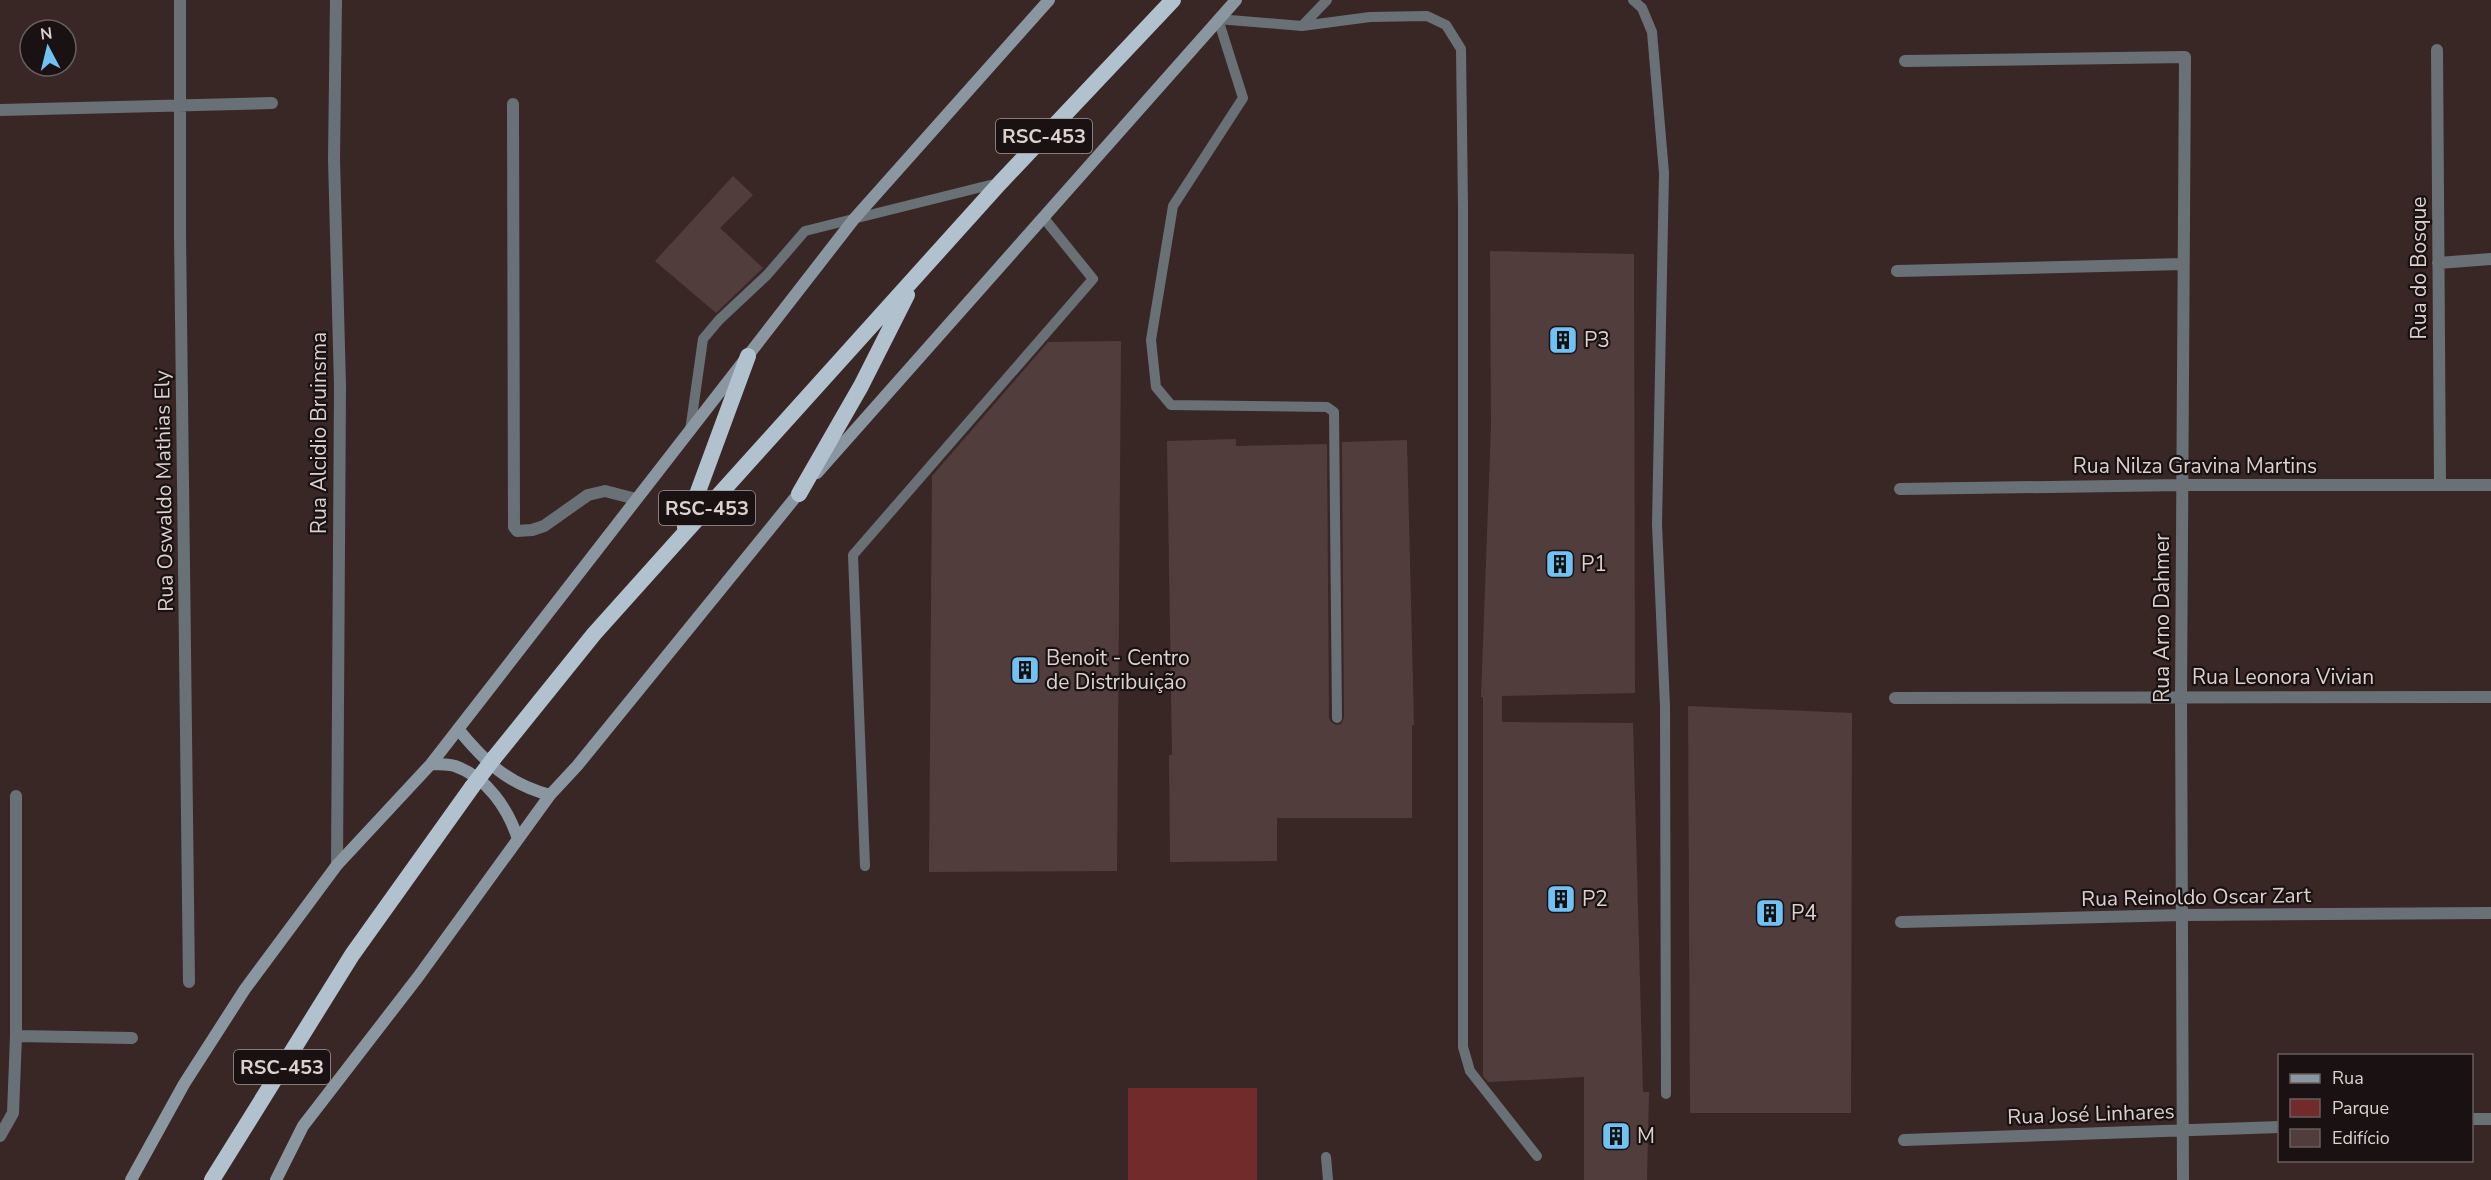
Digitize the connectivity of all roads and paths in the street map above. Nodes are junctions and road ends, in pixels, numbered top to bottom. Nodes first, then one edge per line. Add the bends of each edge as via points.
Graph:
1 (180, 0) edge
2 (336, 0) edge
3 (1049, 0) edge
4 (1173, 0) edge
5 (1236, 0) edge
6 (1327, 0) edge
7 (1633, 0) edge
8 (1218, 19) junction
9 (1302, 26) junction
10 (2437, 50) dead end
11 (1905, 61) dead end
12 (272, 103) dead end
13 (513, 104) dead end
14 (180, 106) junction
15 (0, 110) edge
16 (1000, 183) junction
17 (1043, 217) junction
18 (854, 219) junction
19 (2491, 259) edge
20 (2438, 263) junction
21 (2183, 264) junction
22 (1897, 271) dead end
23 (917, 275) junction
24 (748, 356) junction
25 (690, 431) junction
26 (2182, 485) junction
27 (2440, 485) junction
28 (2491, 485) edge
29 (1900, 489) dead end
30 (799, 494) junction
31 (636, 499) junction
32 (681, 537) junction
33 (2181, 697) junction
34 (2491, 697) edge
35 (1895, 698) dead end
36 (1337, 718) dead end
37 (458, 729) junction
38 (431, 764) junction
39 (550, 795) junction
40 (16, 796) dead end
41 (518, 839) junction
42 (338, 865) junction
43 (865, 866) dead end
44 (2491, 913) edge
45 (2182, 915) junction
46 (1901, 922) dead end
47 (189, 982) dead end
48 (16, 1036) junction
49 (132, 1038) dead end
50 (1666, 1094) dead end
51 (2473, 1119) edge
52 (2491, 1119) edge
53 (2278, 1126) edge
54 (2183, 1130) junction
55 (0, 1136) edge
56 (1904, 1140) dead end
57 (1537, 1156) dead end
58 (1326, 1157) dead end
59 (131, 1180) edge
60 (212, 1180) edge
61 (276, 1180) edge
62 (1328, 1180) edge
63 (2183, 1180) edge

1 - 14 street, Rua Oswaldo Mathias Ely
2 - 42 street, Rua Alcidio Bruinsma via 334,159 340,386
3 - 18 main road
4 - 16 highway, RSC-453
5 - 8 main road
6 - 9 lane
7 - 50 lane via 1642,8 1652,32 1664,173 1658,524 1665,706
8 - 9 lane
8 - 17 main road
8 - 36 lane via 1243,98 1173,206 1151,340 1156,387 1171,405 1327,407 1334,412
9 - 57 lane via 1370,17 1427,16 1446,25 1461,50 1463,1047 1470,1071
10 - 20 street, Rua do Bosque
11 - 21 street, Rua Arno Dahmer via 2185,57
12 - 14 street
13 - 31 street via 514,527 517,531 544,526 580,500 605,491
14 - 15 street
14 - 47 street, Rua Oswaldo Mathias Ely
16 - 18 lane
16 - 23 highway, RSC-453
17 - 30 main road
17 - 43 lane via 1093,279 853,555
18 - 24 main road
18 - 25 lane via 805,231 703,339
19 - 20 street
20 - 27 street, Rua do Bosque
21 - 22 street
21 - 26 street, Rua Arno Dahmer
23 - 30 highway, RSC-453 via 861,386
23 - 32 highway, RSC-453
24 - 25 main road
24 - 32 highway
25 - 31 main road
26 - 27 street, Rua Nilza Gravina Martins
26 - 29 street, Rua Nilza Gravina Martins
26 - 33 street, Rua Arno Dahmer
27 - 28 street, Rua Nilza Gravina Martins
30 - 39 main road
31 - 37 main road
32 - 60 highway, RSC-453, bridge via 594,634 472,787 352,955
33 - 34 street, Rua Leonora Vivian
33 - 35 street, Rua Leonora Vivian
33 - 45 street, Rua Arno Dahmer
37 - 38 main road
37 - 39 main road via 504,776
38 - 41 main road via 454,766 487,787 511,818
38 - 42 main road
39 - 41 main road
40 - 48 street
41 - 61 main road via 303,1126
42 - 59 main road via 245,989 184,1083
44 - 45 street, Rua Reinoldo Oscar Zart
45 - 46 street, Rua Reinoldo Oscar Zart
45 - 54 street, Rua Arno Dahmer
48 - 49 street
48 - 55 street via 13,1113
51 - 52 street
53 - 54 street, Rua José Linhares
54 - 56 street, Rua José Linhares
54 - 63 street, Rua Arno Dahmer
58 - 62 lane

